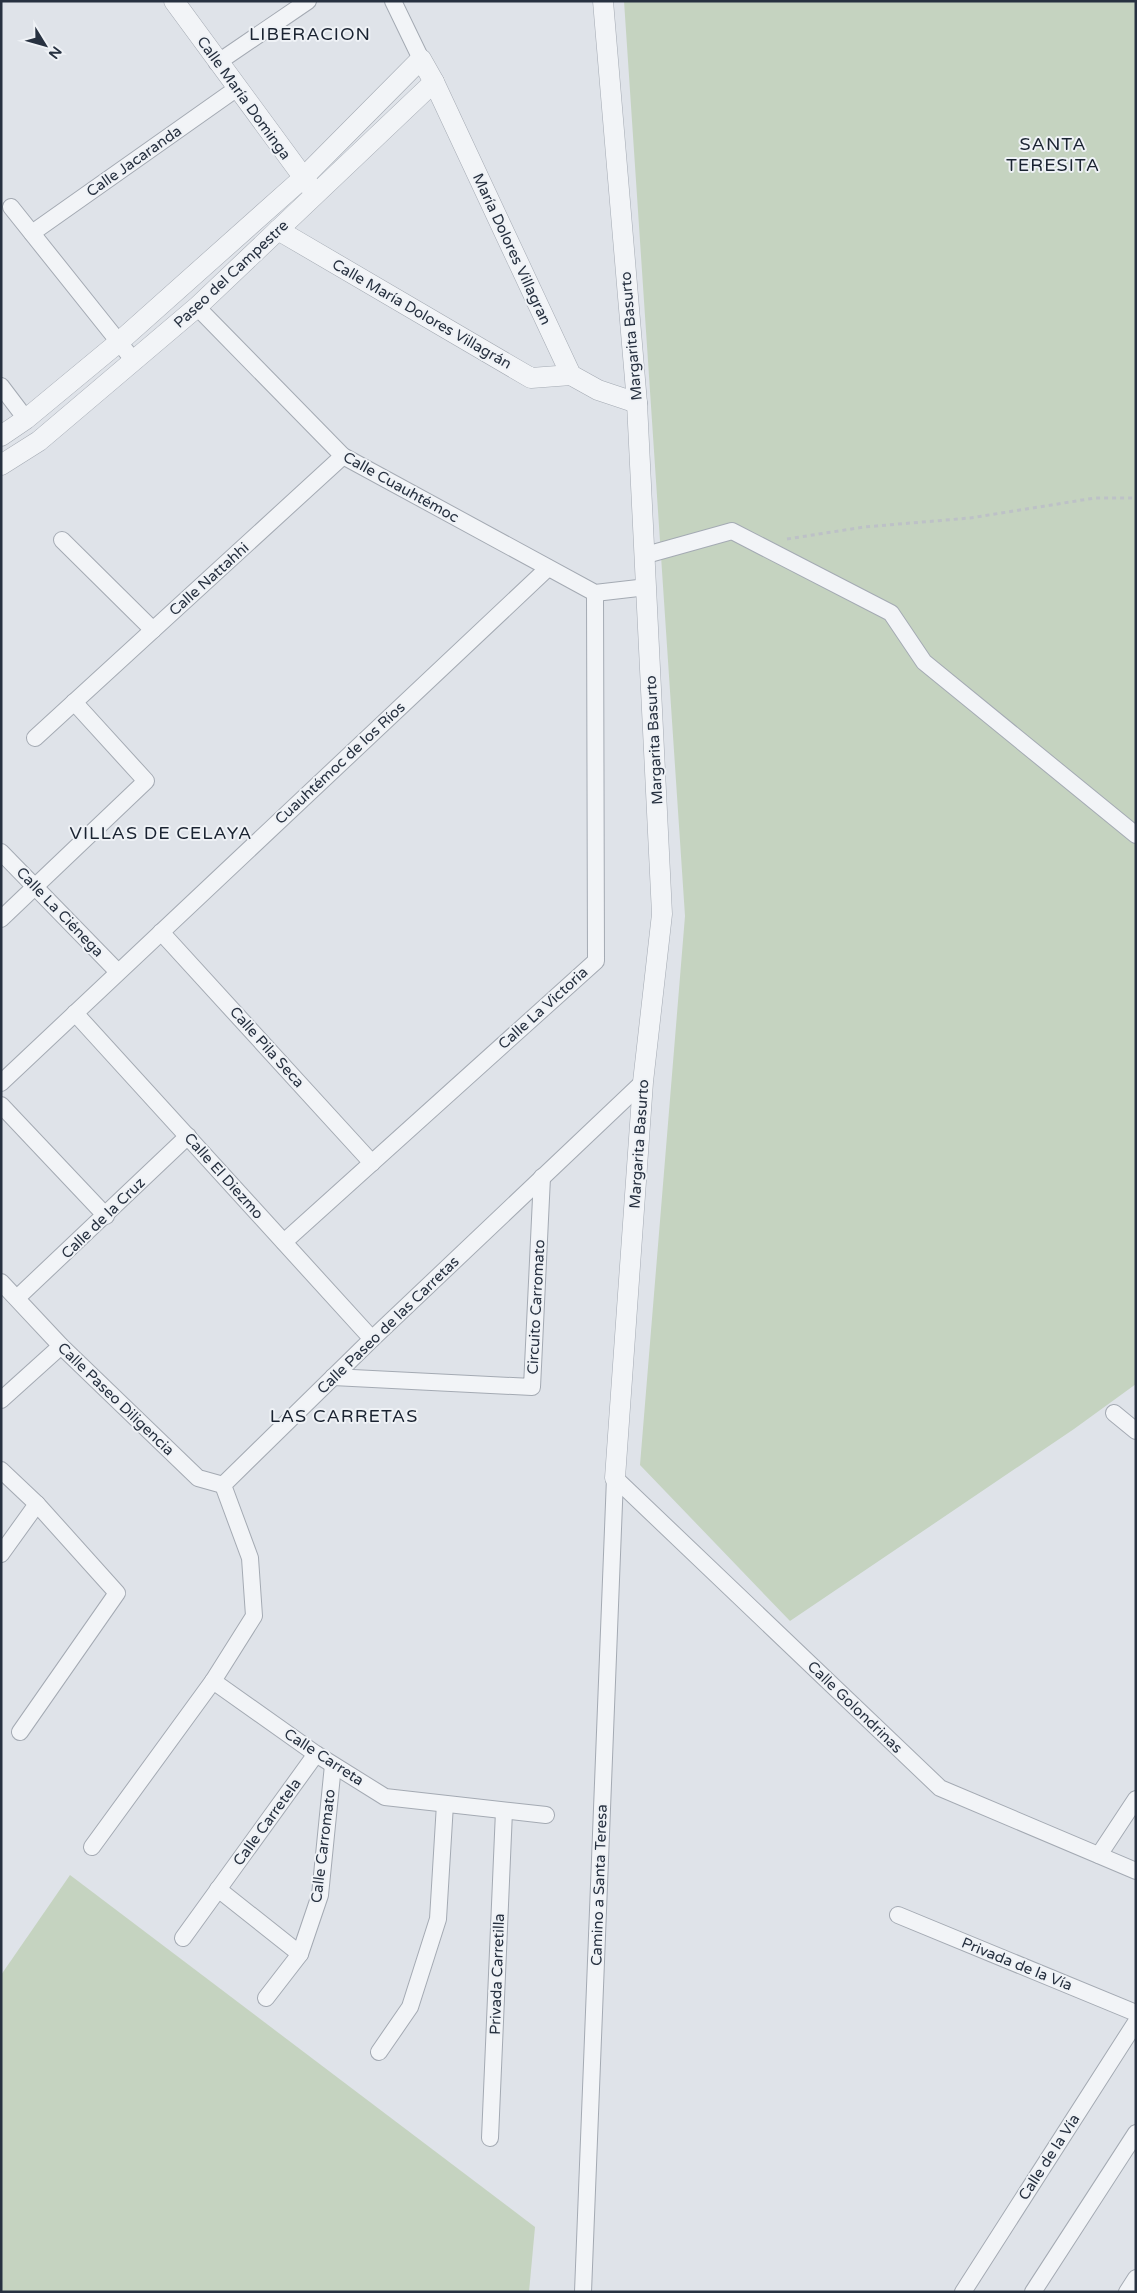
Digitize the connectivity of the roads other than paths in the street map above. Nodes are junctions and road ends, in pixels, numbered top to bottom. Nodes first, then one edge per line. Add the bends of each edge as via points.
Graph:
1 (174, 1) edge
2 (308, 1) edge
3 (393, 1) edge
4 (603, 1) edge
5 (421, 59) junction
6 (217, 63) junction
7 (434, 82) junction
8 (236, 89) junction
9 (303, 178) junction
10 (316, 194) junction
11 (11, 208) dead end
12 (278, 230) junction
13 (32, 233) junction
14 (196, 308) junction
15 (119, 342) junction
16 (134, 361) junction
17 (570, 375) junction
18 (1, 386) edge
19 (637, 403) junction
20 (26, 419) junction
21 (1, 436) edge
22 (343, 456) junction
23 (10, 460) edge
24 (1, 476) edge
25 (62, 540) dead end
26 (646, 555) junction
27 (548, 568) junction
28 (647, 587) junction
29 (596, 593) junction
30 (153, 630) junction
31 (74, 702) junction
32 (35, 738) dead end
33 (1136, 835) edge
34 (1, 852) edge
35 (36, 887) junction
36 (1, 919) edge
37 (161, 932) junction
38 (118, 972) junction
39 (76, 1013) junction
40 (1, 1082) edge
41 (643, 1082) junction
42 (1, 1106) edge
43 (188, 1136) junction
44 (372, 1163) junction
45 (542, 1177) junction
46 (106, 1216) junction
47 (284, 1242) junction
48 (1, 1282) edge
49 (17, 1298) junction
50 (372, 1339) junction
51 (61, 1346) junction
52 (334, 1377) junction
53 (1, 1400) edge
54 (1114, 1413) dead end
55 (1136, 1431) edge
56 (1, 1470) edge
57 (616, 1478) junction
58 (223, 1485) junction
59 (37, 1504) junction
60 (1, 1554) edge
61 (213, 1682) junction
62 (20, 1732) dead end
63 (316, 1754) junction
64 (333, 1765) junction
65 (1136, 1799) edge
66 (446, 1804) junction
67 (504, 1810) junction
68 (546, 1815) dead end
69 (92, 1847) dead end
70 (1099, 1855) junction
71 (1136, 1871) edge
72 (218, 1889) junction
73 (898, 1915) dead end
74 (183, 1938) dead end
75 (300, 1954) junction
76 (266, 1998) dead end
77 (1136, 2013) edge
78 (1136, 2022) edge
79 (379, 2052) dead end
80 (1136, 2133) edge
81 (490, 2138) dead end
82 (1136, 2278) edge
83 (583, 2292) edge
84 (963, 2292) edge
85 (1033, 2292) edge
86 (1127, 2292) edge

1 - 6 street, Calle María Dominga
2 - 6 street
3 - 5 street
4 - 19 street, Margarita Basurto
5 - 7 street, María Dolores Villagran
5 - 9 street, Paseo del Campestre
6 - 8 street, Calle María Dominga
7 - 10 street, Paseo del Campestre
7 - 17 street, María Dolores Villagran
8 - 9 street, Calle María Dominga
8 - 13 street, Calle Jacaranda
9 - 10 street, Calle María Dominga
9 - 15 street, Paseo del Campestre
10 - 12 street, Paseo del Campestre
11 - 13 street
12 - 14 street, Paseo del Campestre
12 - 17 street, Calle María Dolores Villagrán via 531,378
13 - 15 street
14 - 16 street, Paseo del Campestre
14 - 22 street, Calle Cuauhtémoc
15 - 16 street
15 - 20 street, Paseo del Campestre
16 - 23 street, Paseo del Campestre
17 - 19 street via 598,390
18 - 20 street
19 - 26 street, Margarita Basurto
20 - 21 street, Paseo del Campestre
22 - 27 street, Calle Cuauhtémoc
22 - 30 street, Calle Nattahhi
23 - 24 street
25 - 30 street
26 - 28 street, Margarita Basurto
26 - 33 street via 732,531 891,613 924,662
27 - 29 street, Calle Cuauhtémoc
27 - 37 street, Cuauhtémoc de los Ríos
28 - 29 street
28 - 41 street, Margarita Basurto via 662,914
29 - 44 street, Calle La Victoria via 596,961
30 - 31 street, Calle Nattahhi
31 - 32 street, Calle Nattahhi
31 - 35 street via 146,781
34 - 35 street, Calle La Ciénega
35 - 36 street
35 - 38 street, Calle La Ciénega
37 - 38 street, Cuauhtémoc de los Ríos
37 - 44 street, Calle Pila Seca
38 - 39 street, Cuauhtémoc de los Ríos
39 - 40 street, Cuauhtémoc de los Ríos
39 - 43 street, Calle El Diezmo
41 - 45 street, Calle Paseo de las Carretas
41 - 57 street, Margarita Basurto
42 - 46 street
43 - 46 street, Calle de la Cruz
43 - 47 street, Calle El Diezmo
44 - 47 street, Calle La Victoria
45 - 50 street, Calle Paseo de las Carretas
45 - 52 street, Circuito Carromato via 532,1388
46 - 49 street, Calle de la Cruz
47 - 50 street, Calle El Diezmo
48 - 49 street, Calle Paseo Diligencia
49 - 51 street, Calle Paseo Diligencia
50 - 52 street, Calle Paseo de las Carretas
51 - 53 street
51 - 58 street, Calle Paseo Diligencia via 198,1478
52 - 58 street, Calle Paseo de las Carretas
54 - 55 street
56 - 59 street
57 - 70 street, Calle Golondrinas via 940,1788
57 - 83 street, Camino a Santa Teresa
58 - 61 street via 250,1558 254,1616
59 - 60 street
59 - 62 street via 117,1593
61 - 63 street, Calle Carreta
61 - 69 street
63 - 64 street, Calle Carreta
63 - 72 street, Calle Carretela
64 - 66 street, Calle Carreta via 385,1797
64 - 75 street, Calle Carromato via 320,1895
65 - 70 street
66 - 67 street, Calle Carreta
66 - 79 street via 438,1919 410,2007
67 - 68 street, Calle Carreta
67 - 81 street, Privada Carretilla
70 - 71 street, Calle Golondrinas
72 - 74 street, Calle Carretela
72 - 75 street
73 - 77 street, Privada de la Vía
75 - 76 street, Calle Carromato
78 - 84 street, Calle de la Vía
80 - 85 street
82 - 86 street

